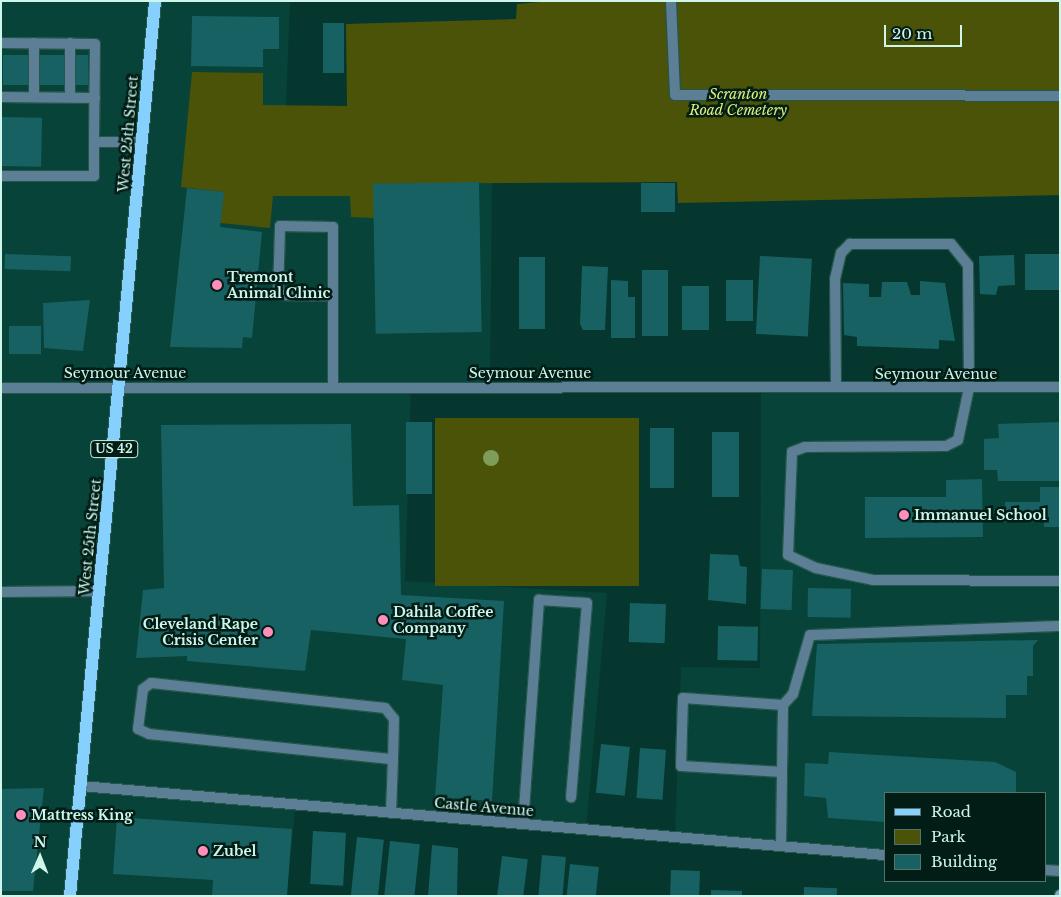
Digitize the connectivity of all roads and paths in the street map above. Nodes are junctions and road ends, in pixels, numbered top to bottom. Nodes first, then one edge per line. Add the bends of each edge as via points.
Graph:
1 (155, 1) edge
2 (671, 2) edge
3 (1, 43) edge
4 (34, 43) junction
5 (70, 43) junction
6 (1060, 96) edge
7 (1, 97) edge
8 (34, 97) junction
9 (70, 97) junction
10 (95, 98) junction
11 (94, 142) junction
12 (142, 142) junction
13 (1, 176) edge
14 (333, 296) junction
15 (120, 386) junction
16 (333, 387) junction
17 (836, 387) junction
18 (1, 388) edge
19 (969, 388) junction
20 (1060, 388) edge
21 (1060, 581) edge
22 (100, 591) junction
23 (1, 592) edge
24 (1060, 626) edge
25 (783, 705) junction
26 (393, 759) junction
27 (782, 772) junction
28 (82, 786) junction
29 (571, 797) dead end
30 (391, 813) junction
31 (523, 824) junction
32 (781, 846) junction
33 (884, 856) edge
34 (1046, 870) edge
35 (1060, 871) edge
36 (70, 896) edge

1 - 12 main road, West 25th Street / US 42
2 - 6 street via 675,95
3 - 4 street
4 - 5 street
4 - 8 street
5 - 9 street
5 - 10 street via 95,44
7 - 8 street
8 - 9 street
9 - 10 street
10 - 11 street
11 - 12 street
11 - 13 street via 94,176
12 - 15 main road, West 25th Street / US 42
14 - 14 street via 333,227 280,226 278,295
14 - 16 street
15 - 16 street, Seymour Avenue
15 - 18 street, Seymour Avenue
15 - 22 main road, West 25th Street / US 42
16 - 17 street, Seymour Avenue
17 - 19 street, Seymour Avenue
17 - 19 street via 835,278 841,253 850,244 951,244 968,265
19 - 20 street, Seymour Avenue
19 - 21 street via 958,440 946,446 805,447 792,452 788,555 816,568 874,580
22 - 23 street
22 - 28 main road, West 25th Street / US 42
24 - 25 street via 810,635 792,694
25 - 27 street
25 - 27 street via 683,698 681,766
26 - 26 street via 394,719 385,708 151,683 143,689 138,728 149,734
26 - 30 street
27 - 32 street
28 - 30 street, Castle Avenue
28 - 36 main road, West 25th Street / US 42
29 - 31 street via 587,603 539,600
30 - 31 street, Castle Avenue
31 - 32 street, Castle Avenue
32 - 33 street, Castle Avenue
34 - 35 street

